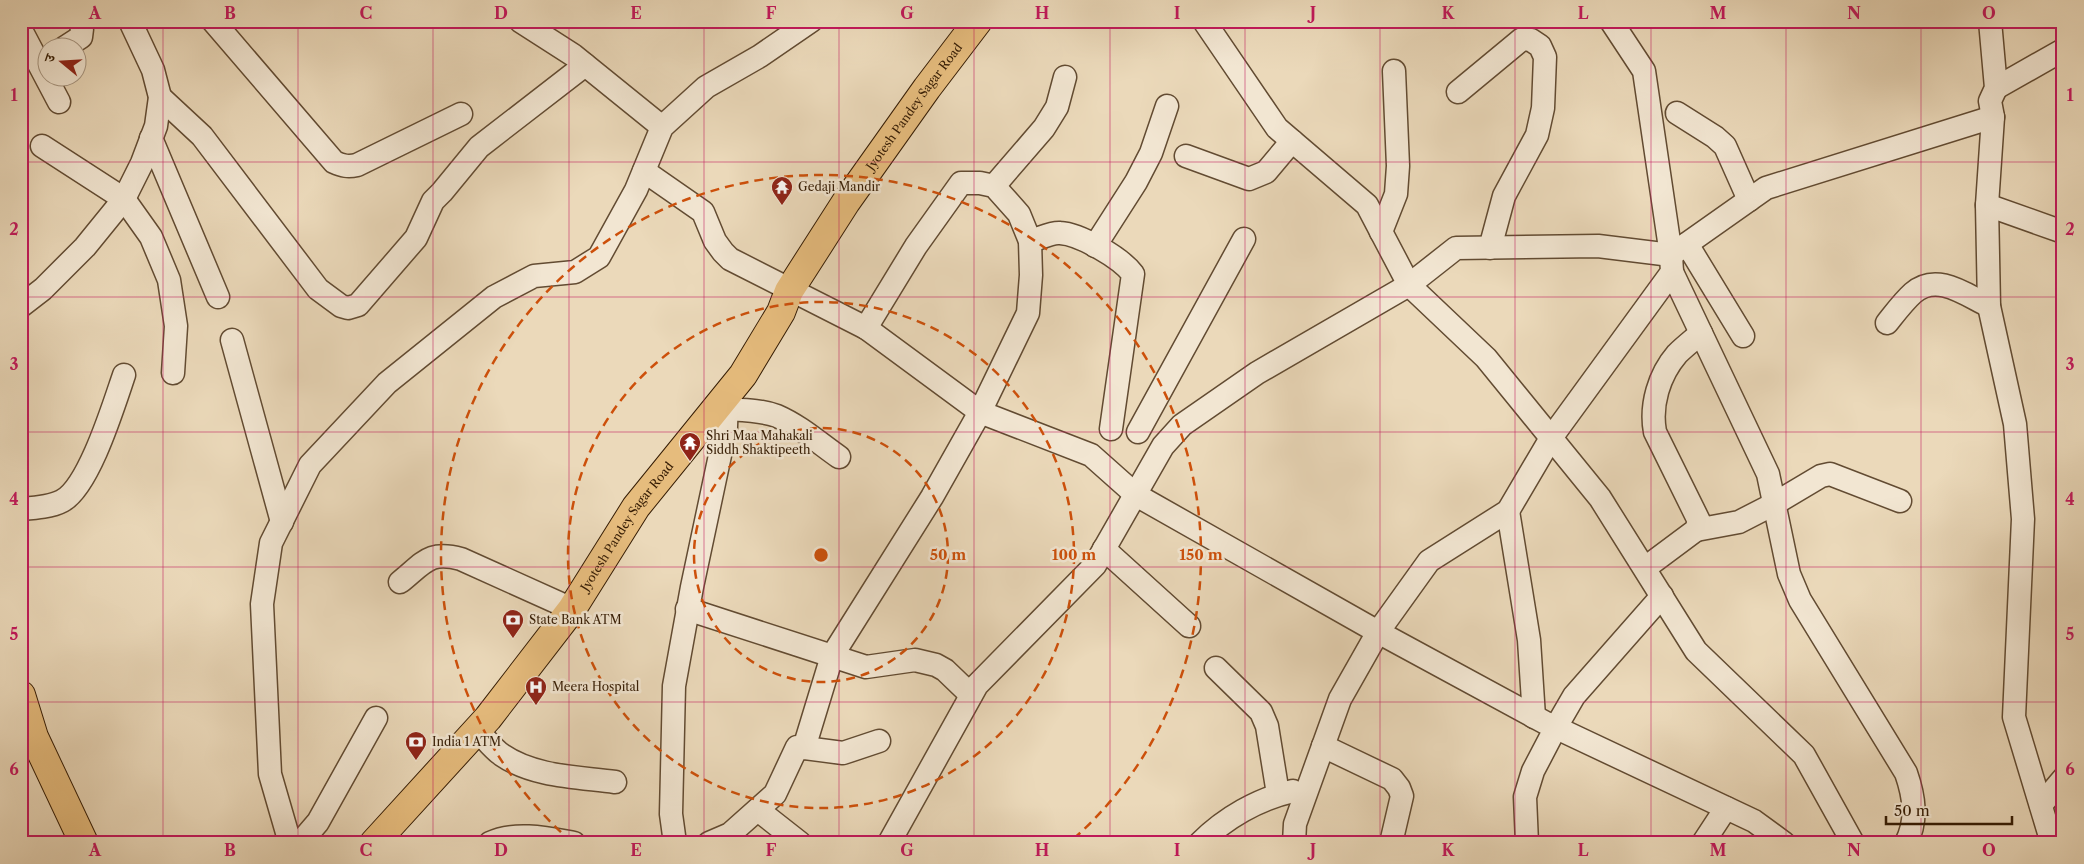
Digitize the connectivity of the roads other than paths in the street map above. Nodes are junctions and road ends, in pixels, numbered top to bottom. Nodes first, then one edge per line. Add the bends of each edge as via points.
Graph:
1 (80, 21) edge
2 (130, 21) edge
3 (213, 21) edge
4 (520, 21) edge
5 (811, 21) edge
6 (978, 21) edge
7 (1204, 21) edge
8 (1611, 21) edge
9 (1990, 21) edge
10 (21, 30) edge
11 (79, 38) edge
12 (2063, 50) edge
13 (38, 53) edge
14 (585, 65) junction
15 (1394, 71) dead end
16 (1065, 77) dead end
17 (53, 88) edge
18 (1996, 88) junction
19 (1458, 92) dead end
20 (160, 97) junction
21 (58, 102) dead end
22 (1166, 106) dead end
23 (1677, 113) dead end
24 (461, 114) dead end
25 (1993, 118) junction
26 (662, 127) junction
27 (151, 138) junction
28 (1292, 141) junction
29 (42, 146) dead end
30 (1186, 156) dead end
31 (644, 171) junction
32 (994, 186) junction
33 (124, 199) junction
34 (1749, 200) junction
35 (1987, 205) junction
36 (1381, 232) junction
37 (2063, 232) edge
38 (1244, 239) dead end
39 (1030, 241) junction
40 (1095, 246) junction
41 (1490, 248) junction
42 (1677, 257) junction
43 (1409, 285) junction
44 (789, 291) junction
45 (218, 297) dead end
46 (21, 306) edge
47 (1989, 306) junction
48 (1887, 323) dead end
49 (866, 328) junction
50 (1701, 334) junction
51 (1743, 336) dead end
52 (232, 340) dead end
53 (173, 373) dead end
54 (124, 375) dead end
55 (727, 402) junction
56 (980, 412) junction
57 (1112, 429) junction
58 (1138, 432) junction
59 (1551, 438) junction
60 (1164, 446) junction
61 (1091, 455) junction
62 (839, 457) dead end
63 (1136, 495) junction
64 (1900, 501) dead end
65 (1774, 504) junction
66 (21, 510) edge
67 (1508, 510) junction
68 (282, 522) junction
69 (1696, 530) junction
70 (1104, 548) junction
71 (1645, 568) junction
72 (400, 582) dead end
73 (1662, 596) junction
74 (572, 609) junction
75 (687, 609) junction
76 (1189, 626) dead end
77 (1378, 632) junction
78 (832, 656) junction
79 (1216, 668) dead end
80 (971, 695) junction
81 (22, 702) edge
82 (1534, 716) junction
83 (376, 718) dead end
84 (1556, 728) junction
85 (477, 730) junction
86 (878, 741) dead end
87 (1323, 746) junction
88 (804, 748) junction
89 (2063, 779) edge
90 (615, 782) dead end
91 (1308, 787) junction
92 (1278, 794) junction
93 (2041, 805) junction
94 (1726, 808) junction
95 (758, 810) junction
96 (83, 842) edge
97 (290, 843) edge
98 (300, 843) edge
99 (374, 843) edge
100 (490, 843) edge
101 (574, 843) edge
102 (675, 843) edge
103 (709, 843) edge
104 (800, 843) edge
105 (889, 843) edge
106 (1200, 843) edge
107 (1294, 843) edge
108 (1391, 843) edge
109 (1527, 843) edge
110 (1703, 843) edge
111 (1784, 843) edge
112 (1853, 843) edge
113 (1906, 843) edge
114 (2052, 843) edge

1 - 11 street
2 - 20 street via 153,70
3 - 24 street via 334,162 341,165 356,165
4 - 14 street
5 - 26 street via 706,87
6 - 44 main road, Jyotesh Pandey Sagar Road via 846,202
7 - 28 street via 1277,128
8 - 42 street via 1644,71
9 - 18 street
10 - 13 street
12 - 18 street
14 - 20 street via 478,147 433,201 416,238 358,305 348,308 318,289 309,279 202,136
14 - 26 street
15 - 36 street via 1396,194
16 - 32 street via 1056,107 1044,128
17 - 21 street
18 - 25 street via 1990,101
19 - 41 street via 1522,39 1532,40 1540,46 1545,57 1539,126 1524,162 1504,196
20 - 27 street
22 - 40 street via 1151,154
23 - 34 street via 1724,146
25 - 34 street via 1766,188
25 - 35 street
26 - 31 street
27 - 33 street
27 - 45 street
28 - 30 street via 1266,172 1249,180
28 - 36 street via 1367,206
29 - 33 street
31 - 44 street via 702,212 715,241 730,259
31 - 68 street via 599,257 575,272 534,276 494,297 387,383 310,465
32 - 39 street via 1019,214
32 - 49 street via 961,183 916,246
33 - 46 street via 85,247
33 - 53 street via 151,237 169,280 176,326
34 - 42 street
35 - 37 street
35 - 47 street
36 - 43 street
38 - 58 street
39 - 40 street via 1058,232
39 - 56 street via 1028,312
40 - 57 street via 1122,262 1133,274
41 - 42 street via 1598,246
41 - 43 street via 1456,248
42 - 50 street
42 - 51 street
42 - 59 street
43 - 59 street via 1486,358
43 - 60 street via 1257,373 1182,426
44 - 49 street
44 - 55 main road, Jyotesh Pandey Sagar Road via 781,312
47 - 48 street via 1945,284 1926,286 1914,292
47 - 93 street via 2015,424 2023,519 2014,717
49 - 56 street
50 - 65 street via 1768,474
50 - 69 street via 1667,368 1654,400 1652,417 1655,432 1699,521
52 - 68 street
54 - 66 street via 92,462 73,491 63,501
55 - 62 street via 776,416
55 - 74 main road, Jyotesh Pandey Sagar Road via 636,507
55 - 75 street via 726,427
56 - 61 street
56 - 78 street via 932,497
57 - 58 street via 1127,426
57 - 61 street
58 - 60 street
59 - 67 street
59 - 71 street via 1600,498
60 - 63 street
61 - 63 street
63 - 70 street
63 - 77 street
64 - 65 street via 1830,474
65 - 69 street via 1738,522
65 - 113 street via 1789,574 1800,600 1906,773 1913,794 1914,816
67 - 77 street via 1429,561
67 - 82 street via 1529,640
68 - 97 street via 272,543 262,604 270,774
69 - 71 street
70 - 76 street
70 - 80 street via 1094,565 977,685
71 - 73 street
72 - 74 street via 434,556 446,555
73 - 84 street via 1574,696
73 - 112 street via 1696,650 1804,755
74 - 85 main road, Jyotesh Pandey Sagar Road
75 - 78 street
75 - 102 street via 674,686 671,814
77 - 82 street
77 - 87 street via 1340,699
78 - 80 street via 866,667 915,660 936,665
78 - 88 street
79 - 92 street via 1260,712 1267,726
80 - 105 street
81 - 96 main road via 34,737
82 - 84 street
83 - 98 street via 323,814
84 - 94 street
84 - 109 street via 1533,771 1525,797
85 - 90 street via 502,755 526,766 544,772
85 - 99 main road, Jyotesh Pandey Sagar Road
86 - 88 street via 843,753
87 - 91 street
87 - 108 street via 1392,779 1399,788 1402,796
88 - 95 street via 797,748 775,794
89 - 93 street
91 - 92 street
91 - 107 street via 1295,824
92 - 106 street via 1216,827
93 - 114 street
94 - 110 street
94 - 111 street via 1754,821
95 - 103 street via 730,834
95 - 104 street
100 - 101 street via 500,838 542,837

